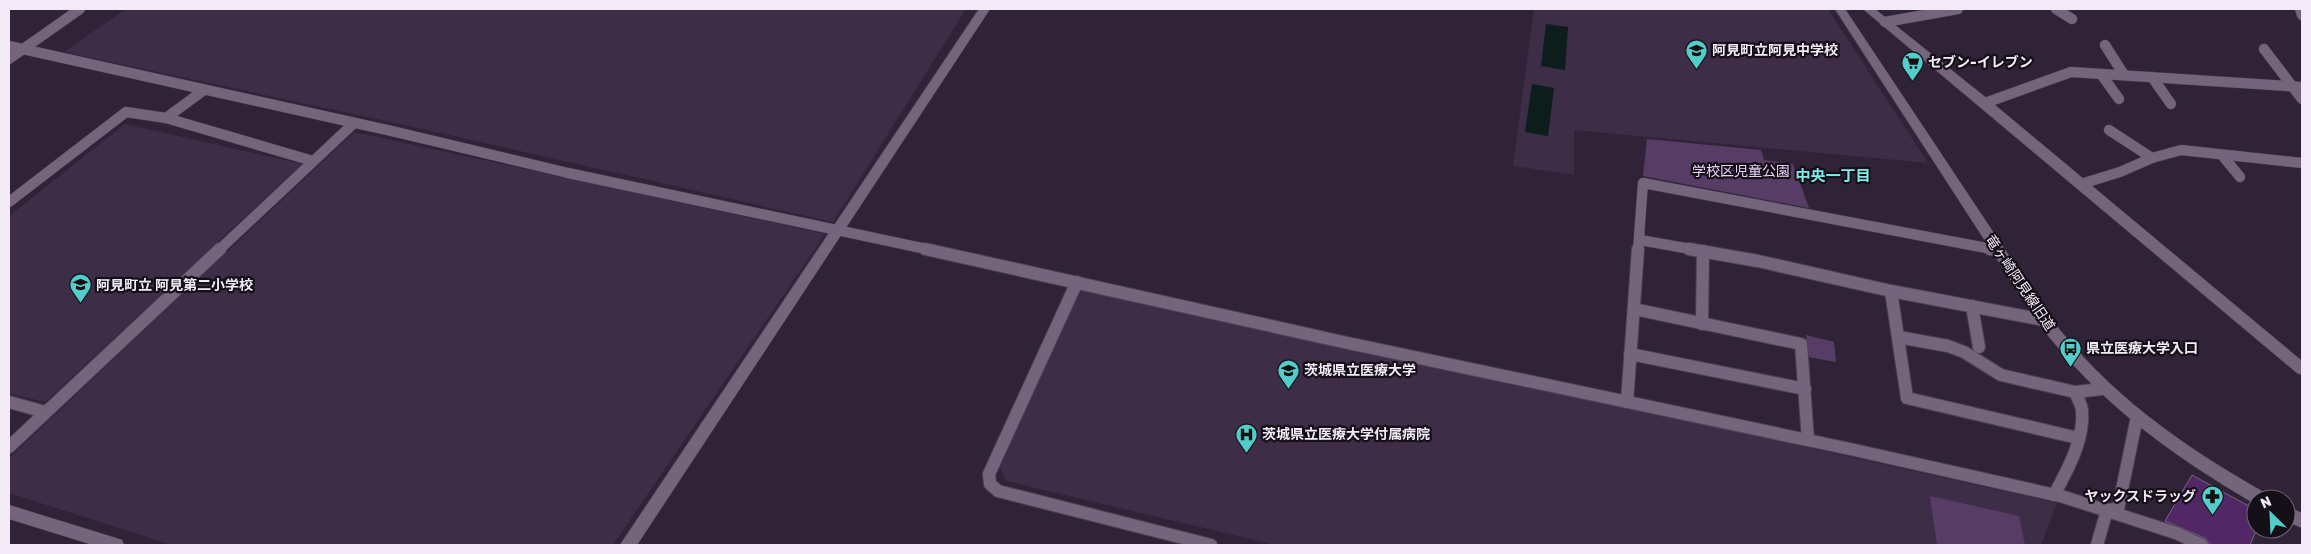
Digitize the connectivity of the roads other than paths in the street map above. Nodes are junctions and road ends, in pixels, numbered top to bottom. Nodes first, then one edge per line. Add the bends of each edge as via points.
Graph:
1 (80, 9) edge
2 (984, 9) edge
3 (1840, 9) edge
4 (1868, 9) edge
5 (1958, 9) edge
6 (2056, 9) edge
7 (2300, 9) edge
8 (2302, 15) edge
9 (2072, 19) dead end
10 (1884, 22) junction
11 (2105, 45) dead end
12 (9, 46) edge
13 (23, 49) junction
14 (2264, 49) dead end
15 (9, 59) edge
16 (2101, 74) junction
17 (2124, 75) junction
18 (2152, 77) junction
19 (2297, 87) edge
20 (204, 90) junction
21 (2119, 99) dead end
22 (2302, 99) edge
23 (1985, 103) junction
24 (2171, 104) dead end
25 (166, 118) junction
26 (353, 124) junction
27 (2109, 130) dead end
28 (2222, 155) junction
29 (2152, 158) junction
30 (313, 160) junction
31 (2302, 162) edge
32 (2240, 177) dead end
33 (2081, 184) junction
34 (9, 202) edge
35 (837, 229) junction
36 (1640, 240) junction
37 (1997, 250) junction
38 (1703, 251) junction
39 (1077, 282) junction
40 (1890, 291) junction
41 (1972, 306) junction
42 (1634, 310) junction
43 (2044, 320) junction
44 (1702, 324) junction
45 (1898, 337) junction
46 (1979, 347) dead end
47 (1630, 354) junction
48 (2302, 369) edge
49 (1805, 389) junction
50 (2102, 389) junction
51 (2075, 392) junction
52 (9, 402) edge
53 (1627, 402) junction
54 (45, 412) junction
55 (2137, 417) junction
56 (2078, 438) junction
57 (1808, 440) junction
58 (9, 447) edge
59 (2246, 490) edge
60 (2054, 494) junction
61 (2107, 510) junction
62 (9, 512) edge
63 (116, 545) edge
64 (628, 545) edge
65 (1212, 545) edge
66 (2097, 545) edge
67 (2202, 545) edge

1 - 13 street
2 - 35 street
3 - 37 street, 竜ヶ崎阿見線旧道
4 - 10 street
5 - 10 street
6 - 9 street
7 - 8 street
10 - 23 street
11 - 17 street
12 - 13 street
13 - 15 street
13 - 20 street
14 - 19 street
16 - 17 street
16 - 21 street
16 - 23 street via 2070,72
17 - 18 street
18 - 19 street
18 - 24 street
19 - 22 street
20 - 25 street
20 - 26 street
23 - 33 street
25 - 30 street
25 - 34 street via 126,112
26 - 30 street
26 - 35 street
27 - 29 street
28 - 29 street via 2181,150
28 - 31 street
28 - 32 street
29 - 33 street
30 - 54 street
33 - 48 street
35 - 39 street
35 - 64 street
36 - 37 street via 1643,183
36 - 38 street
36 - 42 street
37 - 43 street, 竜ヶ崎阿見線旧道
38 - 40 street
38 - 44 street
39 - 53 street
39 - 65 street via 989,474 990,484 998,491
40 - 41 street
40 - 45 street
41 - 43 street
41 - 46 street
42 - 44 street
42 - 47 street
43 - 50 street, 竜ヶ崎阿見線旧道 via 2074,360
44 - 49 street via 1801,344
45 - 51 street via 1951,348 2001,375
45 - 56 street via 1907,398
47 - 49 street
47 - 53 street
49 - 57 street
50 - 51 street
50 - 55 street, 竜ヶ崎阿見線旧道
51 - 56 street via 2082,410
52 - 54 street
53 - 57 street
54 - 58 street
55 - 59 street, 竜ヶ崎阿見線旧道 via 2204,465
55 - 61 street via 2118,508
56 - 60 street
57 - 60 street
60 - 61 street
61 - 66 street
61 - 67 street
62 - 63 street

